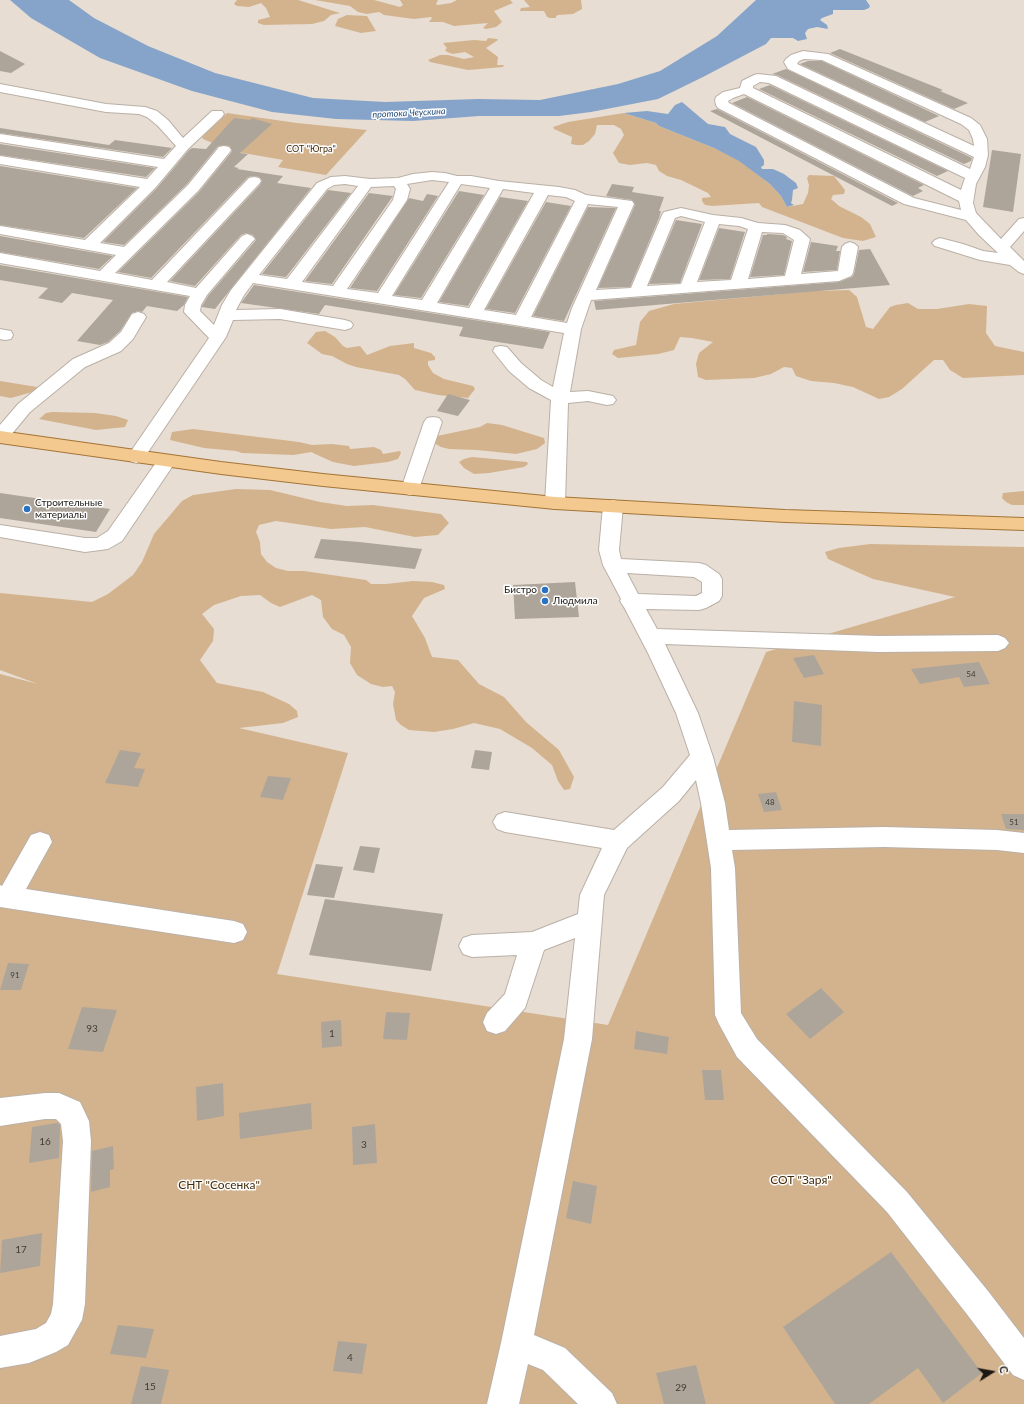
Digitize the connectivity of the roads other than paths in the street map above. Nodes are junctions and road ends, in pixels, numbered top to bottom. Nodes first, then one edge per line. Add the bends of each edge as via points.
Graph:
1 (0, 88) edge
2 (746, 90) junction
3 (216, 114) dead end
4 (0, 138) edge
5 (183, 146) junction
6 (224, 150) dead end
7 (981, 154) junction
8 (0, 160) edge
9 (168, 164) junction
10 (973, 176) junction
11 (457, 180) junction
12 (254, 181) dead end
13 (399, 182) junction
14 (367, 183) junction
15 (151, 184) junction
16 (499, 185) junction
17 (543, 190) junction
18 (583, 199) junction
19 (967, 199) junction
20 (972, 218) junction
21 (713, 219) junction
22 (1024, 222) edge
23 (756, 228) junction
24 (0, 230) edge
25 (248, 239) dead end
26 (940, 244) dead end
27 (89, 245) junction
28 (850, 246) dead end
29 (1001, 248) junction
30 (127, 252) junction
31 (0, 258) edge
32 (1020, 265) edge
33 (104, 276) junction
34 (249, 278) junction
35 (792, 280) junction
36 (738, 284) junction
37 (156, 285) junction
38 (291, 285) junction
39 (687, 288) junction
40 (337, 292) junction
41 (637, 292) junction
42 (200, 293) junction
43 (586, 296) junction
44 (382, 299) junction
45 (427, 306) junction
46 (474, 314) junction
47 (226, 315) junction
48 (138, 317) dead end
49 (521, 321) junction
50 (345, 324) dead end
51 (573, 329) junction
52 (218, 337) junction
53 (501, 351) dead end
54 (560, 398) junction
55 (607, 400) dead end
56 (433, 422) dead end
57 (0, 437) edge
58 (136, 457) junction
59 (166, 462) junction
60 (410, 489) junction
61 (555, 502) junction
62 (612, 506) junction
63 (1024, 524) edge
64 (0, 531) edge
65 (613, 565) junction
66 (630, 601) junction
67 (650, 636) junction
68 (998, 643) dead end
69 (702, 757) junction
70 (504, 822) dead end
71 (719, 840) junction
72 (618, 841) junction
73 (40, 842) dead end
74 (1024, 843) edge
75 (4, 896) edge
76 (589, 921) junction
77 (234, 932) dead end
78 (533, 943) junction
79 (472, 946) dead end
80 (496, 1022) dead end
81 (0, 1112) edge
82 (517, 1343) junction
83 (0, 1352) edge
84 (1024, 1364) edge
85 (503, 1404) edge
86 (601, 1404) edge

1 - 5 lane via 106,108 140,110 152,114 163,123
2 - 10 lane via 747,84 758,78 772,79
2 - 19 lane
2 - 20 lane via 728,95 721,100 723,105 909,201
3 - 5 lane
4 - 9 lane
5 - 9 lane
6 - 30 lane via 193,188
7 - 7 lane via 792,66 790,62 803,55 824,57 966,121 975,128 980,139
7 - 10 lane
8 - 15 lane
9 - 15 lane
10 - 19 lane
11 - 13 lane via 432,176
11 - 16 lane
11 - 44 lane
12 - 37 lane
13 - 14 lane
13 - 40 lane via 402,189 400,200
14 - 34 lane via 345,180 331,181 322,186
14 - 38 lane
15 - 27 lane
16 - 17 lane
16 - 45 lane
17 - 18 lane via 570,193
17 - 46 lane
18 - 43 lane via 627,204
18 - 49 lane
19 - 20 lane
20 - 29 lane
21 - 23 lane via 741,222
21 - 39 lane
21 - 41 lane via 681,212 669,215
22 - 29 lane
23 - 35 lane via 785,229 802,239
23 - 36 lane
24 - 27 lane
25 - 42 lane
26 - 32 lane
27 - 30 lane
28 - 35 lane via 845,273 839,276
29 - 32 lane
30 - 33 lane
31 - 33 lane
33 - 37 lane
34 - 38 lane
34 - 47 lane
35 - 36 lane
36 - 39 lane
37 - 42 lane
38 - 40 lane
39 - 41 lane
40 - 44 lane
41 - 43 lane
42 - 52 lane via 192,305 192,312
43 - 51 lane
44 - 45 lane
45 - 46 lane
46 - 49 lane
47 - 50 lane via 280,314
47 - 52 lane
48 - 57 lane via 127,335 115,347 79,363 24,408
49 - 51 lane
51 - 54 lane
52 - 58 lane
53 - 54 lane via 535,384
54 - 55 lane via 588,396
54 - 61 lane
56 - 60 lane
57 - 58 main road
58 - 59 main road
59 - 60 main road
59 - 64 lane via 115,536 101,544 85,545
60 - 61 main road
61 - 62 main road
62 - 63 main road via 785,516
62 - 65 lane via 609,550
65 - 66 lane
65 - 66 lane via 699,570 712,579 712,596 699,603
66 - 67 lane
67 - 68 lane via 878,644
67 - 69 lane via 687,713
69 - 71 lane
69 - 72 lane via 671,794
70 - 72 lane
71 - 74 lane via 884,837
71 - 84 lane via 723,868 728,1016 747,1048 898,1202
72 - 76 lane via 592,896
73 - 75 lane
75 - 77 lane
76 - 78 lane
76 - 82 lane via 578,1039
78 - 79 lane
78 - 80 lane via 516,1000
81 - 83 lane via 59,1106 70,1112 76,1121 77,1141 69,1304 66,1320 57,1334 45,1341 29,1347
82 - 85 lane
82 - 86 lane via 554,1359

